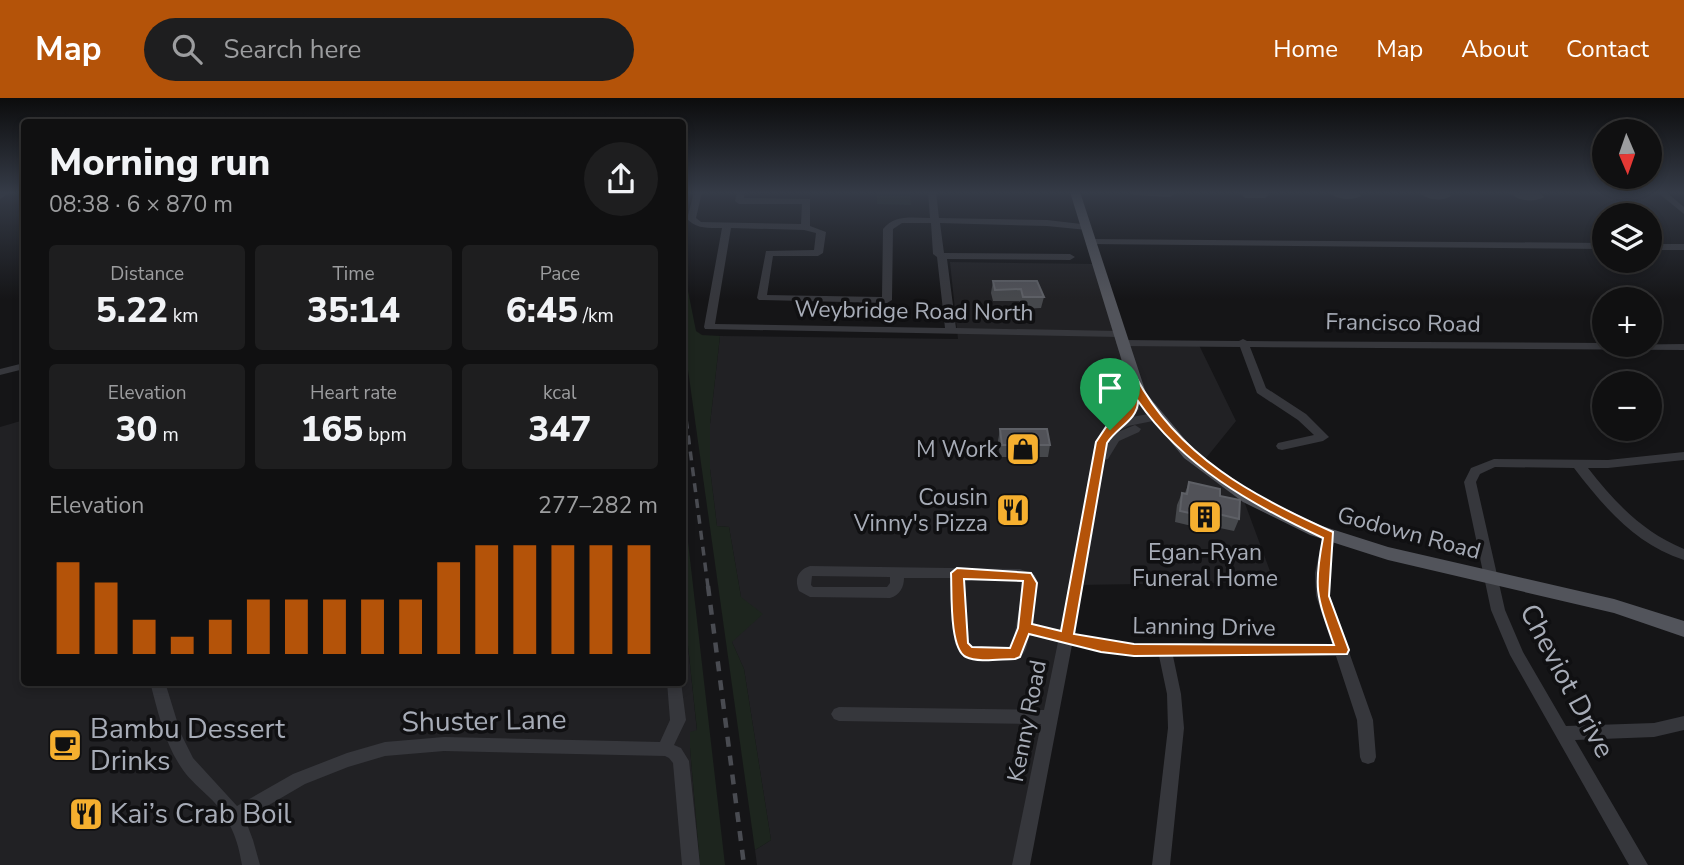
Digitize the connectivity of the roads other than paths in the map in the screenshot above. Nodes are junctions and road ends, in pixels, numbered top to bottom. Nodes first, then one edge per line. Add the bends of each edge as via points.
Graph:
1 (727, 228) edge
2 (808, 228) edge
3 (889, 228) edge
4 (936, 228) edge
5 (1087, 228) edge
6 (1091, 242) junction
7 (1592, 246) edge
8 (1662, 247) edge
9 (1684, 247) edge
10 (942, 256) junction
11 (1070, 257) dead end
12 (951, 332) junction
13 (1120, 338) junction
14 (1243, 342) junction
15 (1684, 347) edge
16 (21, 367) edge
17 (0, 372) edge
18 (1132, 379) junction
19 (1156, 420) junction
20 (1118, 425) junction
21 (1282, 446) dead end
22 (1684, 456) edge
23 (1100, 463) junction
24 (1578, 464) junction
25 (1329, 536) junction
26 (1684, 555) edge
27 (897, 572) junction
28 (957, 573) junction
29 (1490, 578) junction
30 (1024, 628) junction
31 (1684, 629) edge
32 (1067, 638) junction
33 (1343, 650) junction
34 (1165, 651) junction
35 (158, 686) edge
36 (674, 686) edge
37 (839, 714) dead end
38 (1050, 717) junction
39 (1684, 723) edge
40 (1562, 733) junction
41 (665, 749) junction
42 (1368, 757) dead end
43 (235, 816) junction
44 (1161, 864) edge
45 (251, 865) edge
46 (691, 865) edge
47 (1021, 865) edge
48 (1639, 865) edge

1 - 12 street, Weybridge Road North via 709,327
2 - 3 street via 821,232 820,251 769,253 762,298 887,300
4 - 10 street
5 - 6 main road, Kenny Road
6 - 7 street
6 - 13 main road, Kenny Road
8 - 9 street
10 - 11 street
10 - 12 street
12 - 13 street, Weybridge Road North
13 - 14 street, Francisco Road
13 - 18 main road, Kenny Road
14 - 15 street, Francisco Road
14 - 21 street via 1261,390 1323,437
16 - 17 street
18 - 19 main road, Kenny Road
18 - 20 street, Kenny Road via 1133,409
19 - 20 street
19 - 23 street, Kenny Road via 1115,438
19 - 25 main road, Godown Road via 1188,452 1239,490
20 - 23 street, Kenny Road via 1105,435
22 - 24 street
23 - 32 street, Kenny Road
24 - 26 street via 1625,522
24 - 29 street, Cheviot Drive via 1494,463 1475,471 1470,482
25 - 29 main road, Godown Road
25 - 33 street via 1323,596
27 - 27 street via 810,571 803,579 810,592 885,594 897,585
27 - 28 street
28 - 30 street via 1020,574 1030,579
28 - 30 street via 966,650 1015,653
29 - 31 main road, Godown Road via 1613,605
29 - 40 street, Cheviot Drive via 1517,655
30 - 32 street, Lanning Drive
32 - 34 street, Lanning Drive
32 - 38 street, Kenny Road
33 - 34 street, Lanning Drive
33 - 42 street via 1365,720
34 - 44 street via 1176,727
35 - 43 street via 177,745 189,766
36 - 41 street via 678,720
37 - 38 street
38 - 47 street, Kenny Road
39 - 40 street via 1654,730
40 - 48 street, Cheviot Drive
41 - 43 street, Shuster Lane via 444,744 385,749 299,779
41 - 46 street via 675,752 681,761
43 - 45 street

